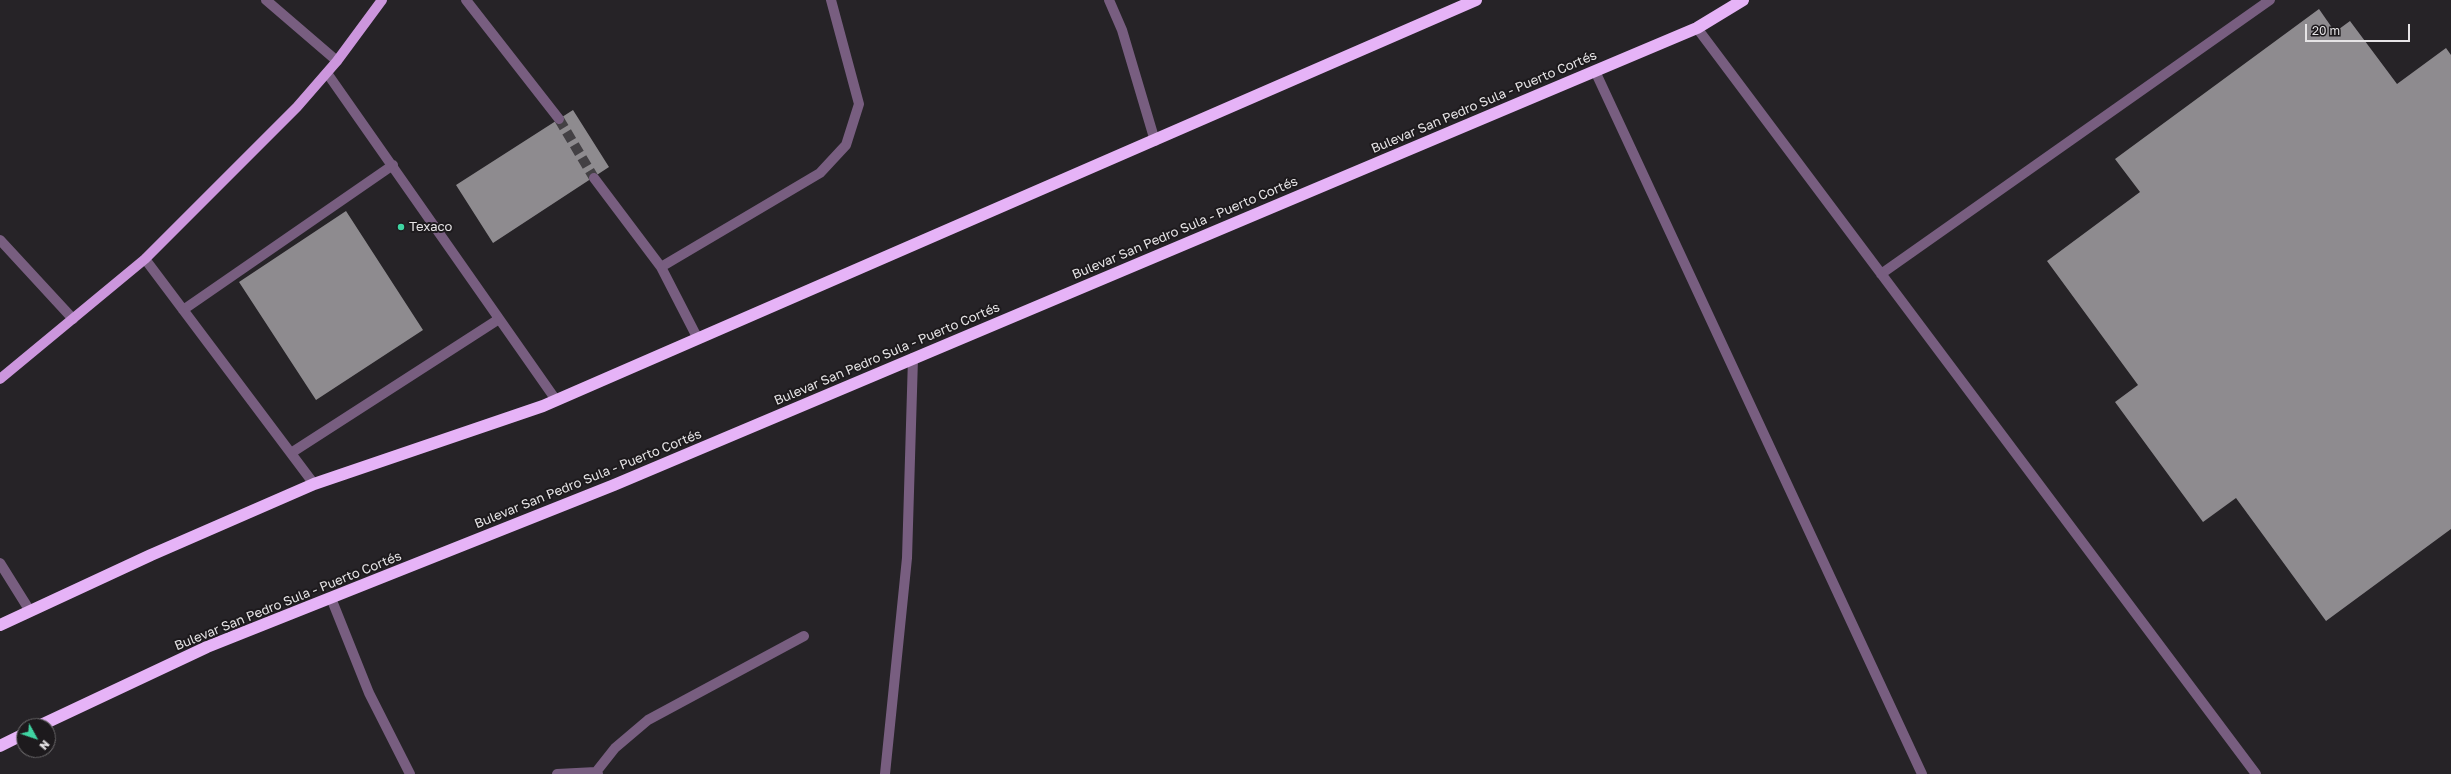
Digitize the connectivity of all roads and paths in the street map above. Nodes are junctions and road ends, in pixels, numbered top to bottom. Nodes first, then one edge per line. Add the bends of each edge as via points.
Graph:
1 (266, 0) edge
2 (382, 0) edge
3 (466, 0) edge
4 (831, 0) edge
5 (1109, 0) edge
6 (1476, 0) edge
7 (1743, 0) edge
8 (2270, 0) edge
9 (1697, 28) junction
10 (337, 61) junction
11 (1595, 71) junction
12 (327, 73) junction
13 (559, 119) tunnel mouth
14 (1155, 141) junction
15 (393, 165) junction
16 (594, 178) tunnel mouth
17 (0, 240) edge
18 (145, 259) junction
19 (661, 267) junction
20 (1881, 274) junction
21 (184, 310) junction
22 (73, 319) junction
23 (499, 319) junction
24 (698, 339) junction
25 (913, 358) junction
26 (0, 379) edge
27 (556, 400) junction
28 (291, 453) junction
29 (314, 484) junction
30 (0, 563) edge
31 (331, 598) junction
32 (30, 611) junction
33 (0, 626) edge
34 (804, 636) dead end
35 (56, 718) edge
36 (16, 738) edge
37 (0, 746) edge
38 (597, 773) edge
39 (410, 774) edge
40 (557, 774) edge
41 (885, 774) edge
42 (1922, 774) edge
43 (2256, 774) edge

1 - 10 lane
2 - 10 main road
3 - 13 lane
4 - 19 lane via 859,104 846,145 820,173
5 - 14 lane via 1122,30
6 - 14 highway
7 - 9 highway, Bulevar San Pedro Sula - Puerto Cortés
8 - 20 lane
9 - 11 highway, Bulevar San Pedro Sula - Puerto Cortés
9 - 20 lane
10 - 12 main road
11 - 25 highway, Bulevar San Pedro Sula - Puerto Cortés
11 - 42 lane
12 - 15 lane
12 - 18 main road via 297,107
14 - 24 highway
15 - 21 lane
15 - 23 lane
16 - 19 lane
17 - 22 lane
18 - 21 lane
18 - 22 main road
19 - 24 lane
20 - 43 lane
21 - 28 lane
22 - 26 main road
23 - 27 lane
23 - 28 lane
24 - 27 highway
25 - 31 highway, Bulevar San Pedro Sula - Puerto Cortés via 614,485
25 - 41 lane via 906,558
27 - 29 highway
28 - 29 lane
29 - 32 highway
30 - 32 lane
31 - 35 highway, Bulevar San Pedro Sula - Puerto Cortés via 207,647
31 - 39 lane via 368,693
32 - 33 highway
34 - 38 lane via 648,720 615,748
36 - 37 highway
38 - 40 lane

